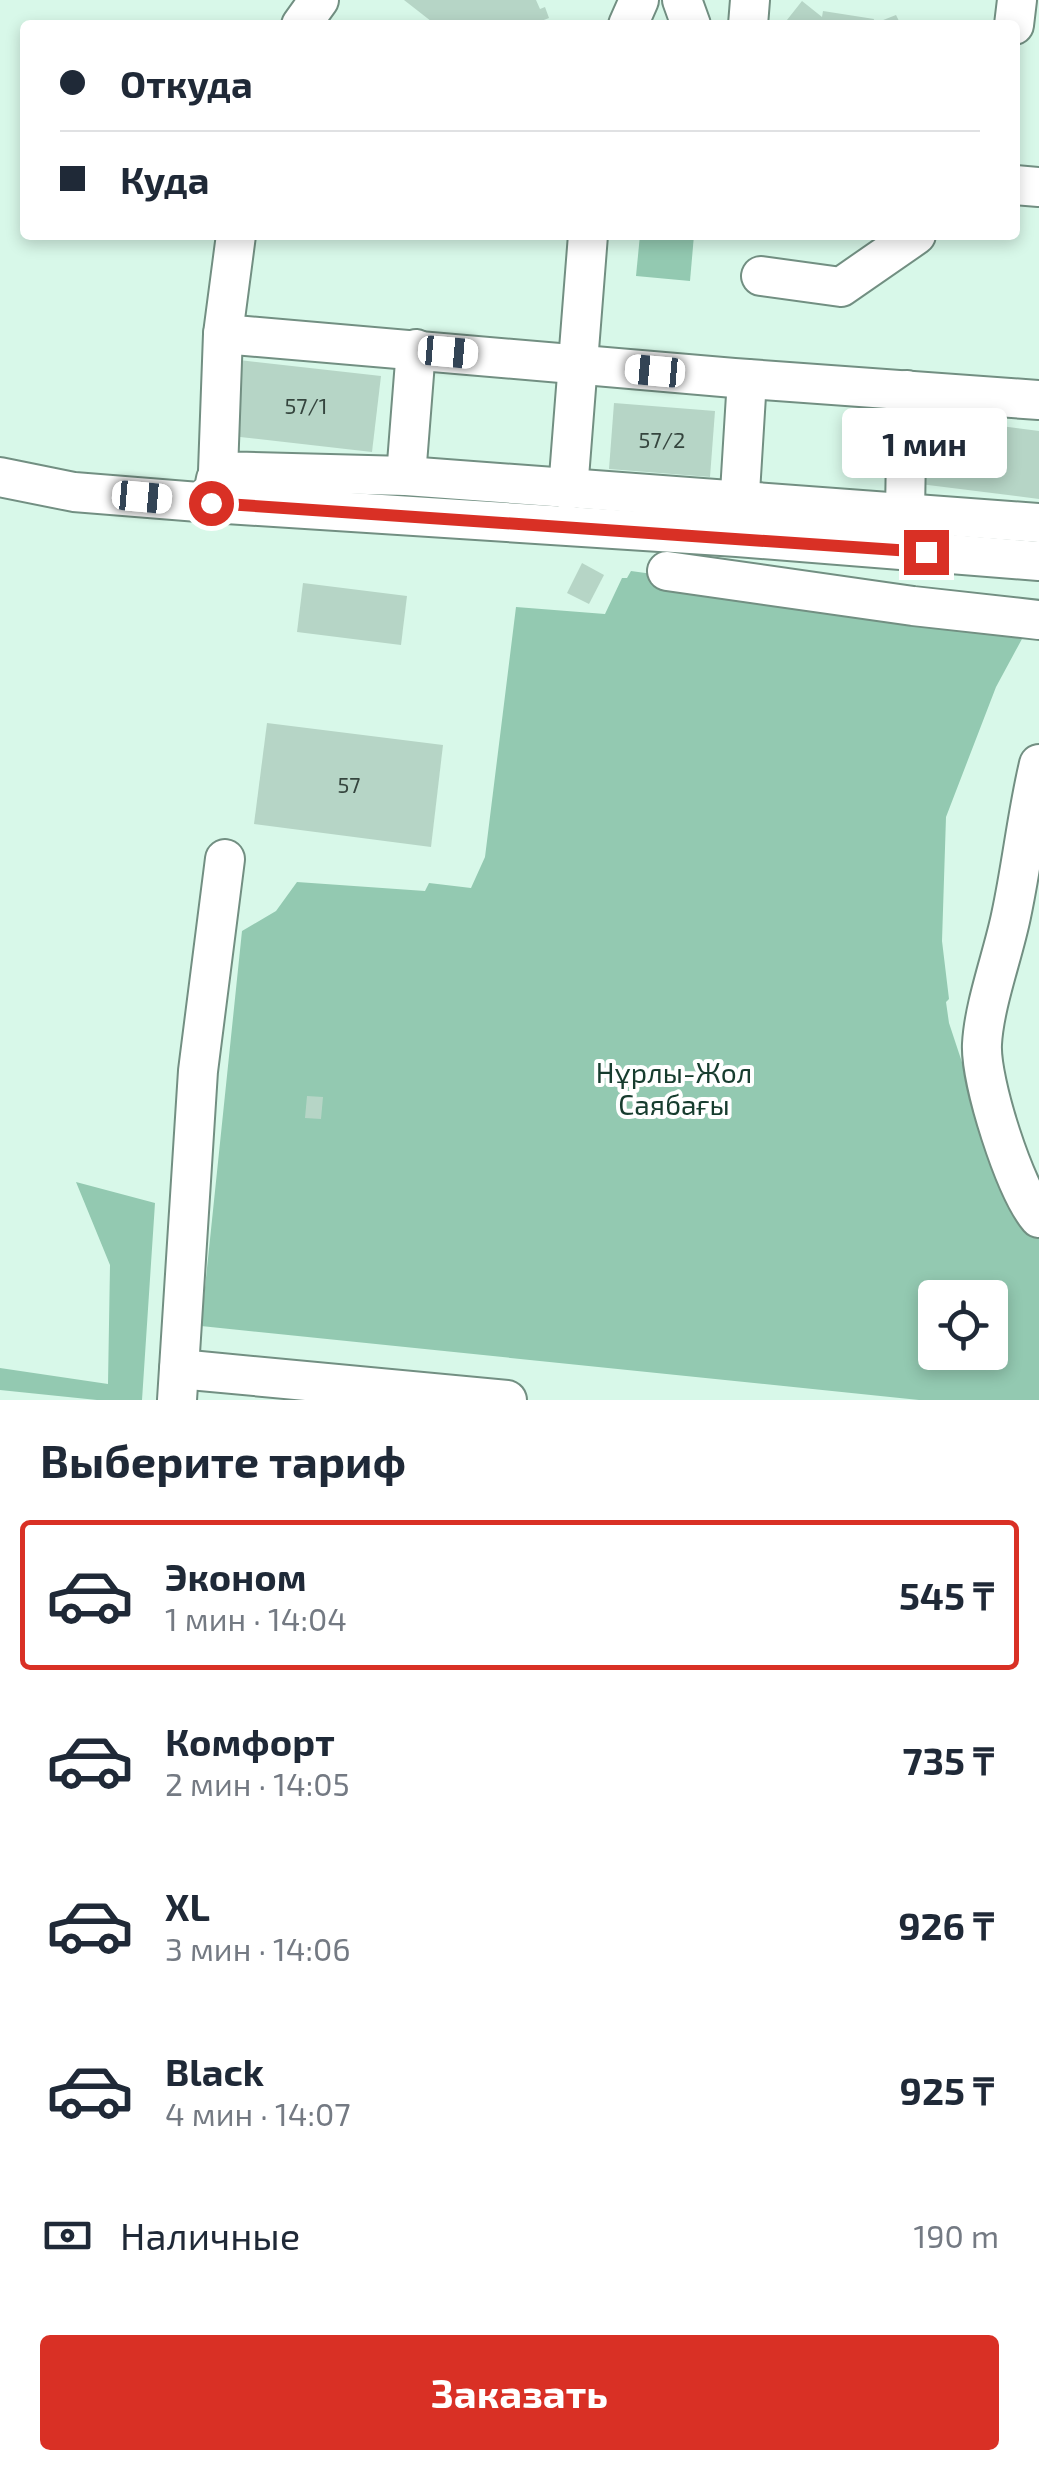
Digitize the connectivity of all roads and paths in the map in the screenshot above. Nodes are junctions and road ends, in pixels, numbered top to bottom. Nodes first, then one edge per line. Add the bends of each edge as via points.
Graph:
1 (235, 240) edge
2 (588, 240) edge
3 (909, 240) edge
4 (761, 276) dead end
5 (223, 334) junction
6 (416, 350) junction
7 (576, 364) junction
8 (747, 379) junction
9 (907, 390) junction
10 (1039, 400) edge
11 (406, 476) junction
12 (0, 477) edge
13 (215, 487) junction
14 (568, 490) junction
15 (904, 514) junction
16 (738, 520) junction
17 (1039, 524) edge
18 (1039, 561) edge
19 (666, 571) dead end
20 (1039, 620) edge
21 (1039, 764) edge
22 (225, 859) dead end
23 (1039, 1218) edge
24 (178, 1384) edge
25 (507, 1400) edge

1 - 5 lane
2 - 7 lane
3 - 4 lane via 840,287
5 - 6 lane
5 - 13 lane
6 - 7 lane
6 - 11 lane
7 - 8 lane
7 - 14 lane
8 - 9 lane
8 - 16 lane
9 - 10 lane
9 - 15 lane
11 - 13 lane
11 - 14 lane
12 - 13 lane via 74,492
13 - 16 lane
14 - 16 lane
15 - 16 lane
15 - 17 lane
16 - 18 lane
19 - 20 lane
21 - 23 lane via 982,1056 1027,1204
22 - 24 lane via 198,1072
24 - 25 lane

